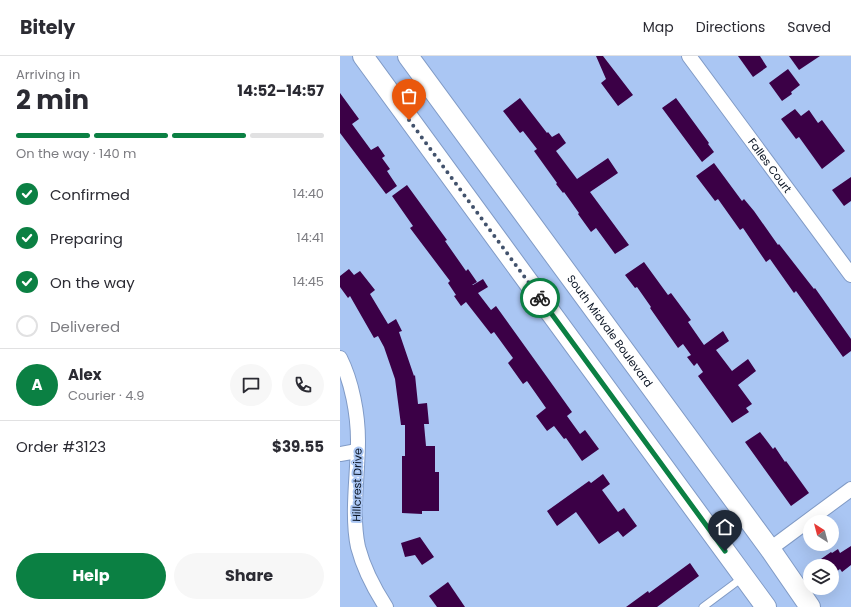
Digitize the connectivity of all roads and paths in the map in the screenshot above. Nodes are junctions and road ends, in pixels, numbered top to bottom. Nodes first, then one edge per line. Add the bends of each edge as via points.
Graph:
1 (363, 56) edge
2 (408, 56) edge
3 (689, 56) edge
4 (851, 275) edge
5 (340, 358) edge
6 (358, 451) junction
7 (340, 454) edge
8 (851, 489) edge
9 (770, 549) junction
10 (744, 577) junction
11 (386, 607) edge
12 (703, 607) edge
13 (766, 607) edge
14 (810, 607) edge

1 - 10 main road
2 - 9 main road, South Midvale Boulevard
3 - 4 street, Falles Court
5 - 6 street, Hillcrest Drive via 352,389
6 - 7 street
6 - 11 street, Hillcrest Drive via 355,493 358,545 372,585
8 - 9 street
9 - 14 main road, South Midvale Boulevard
10 - 12 lane
10 - 13 main road

